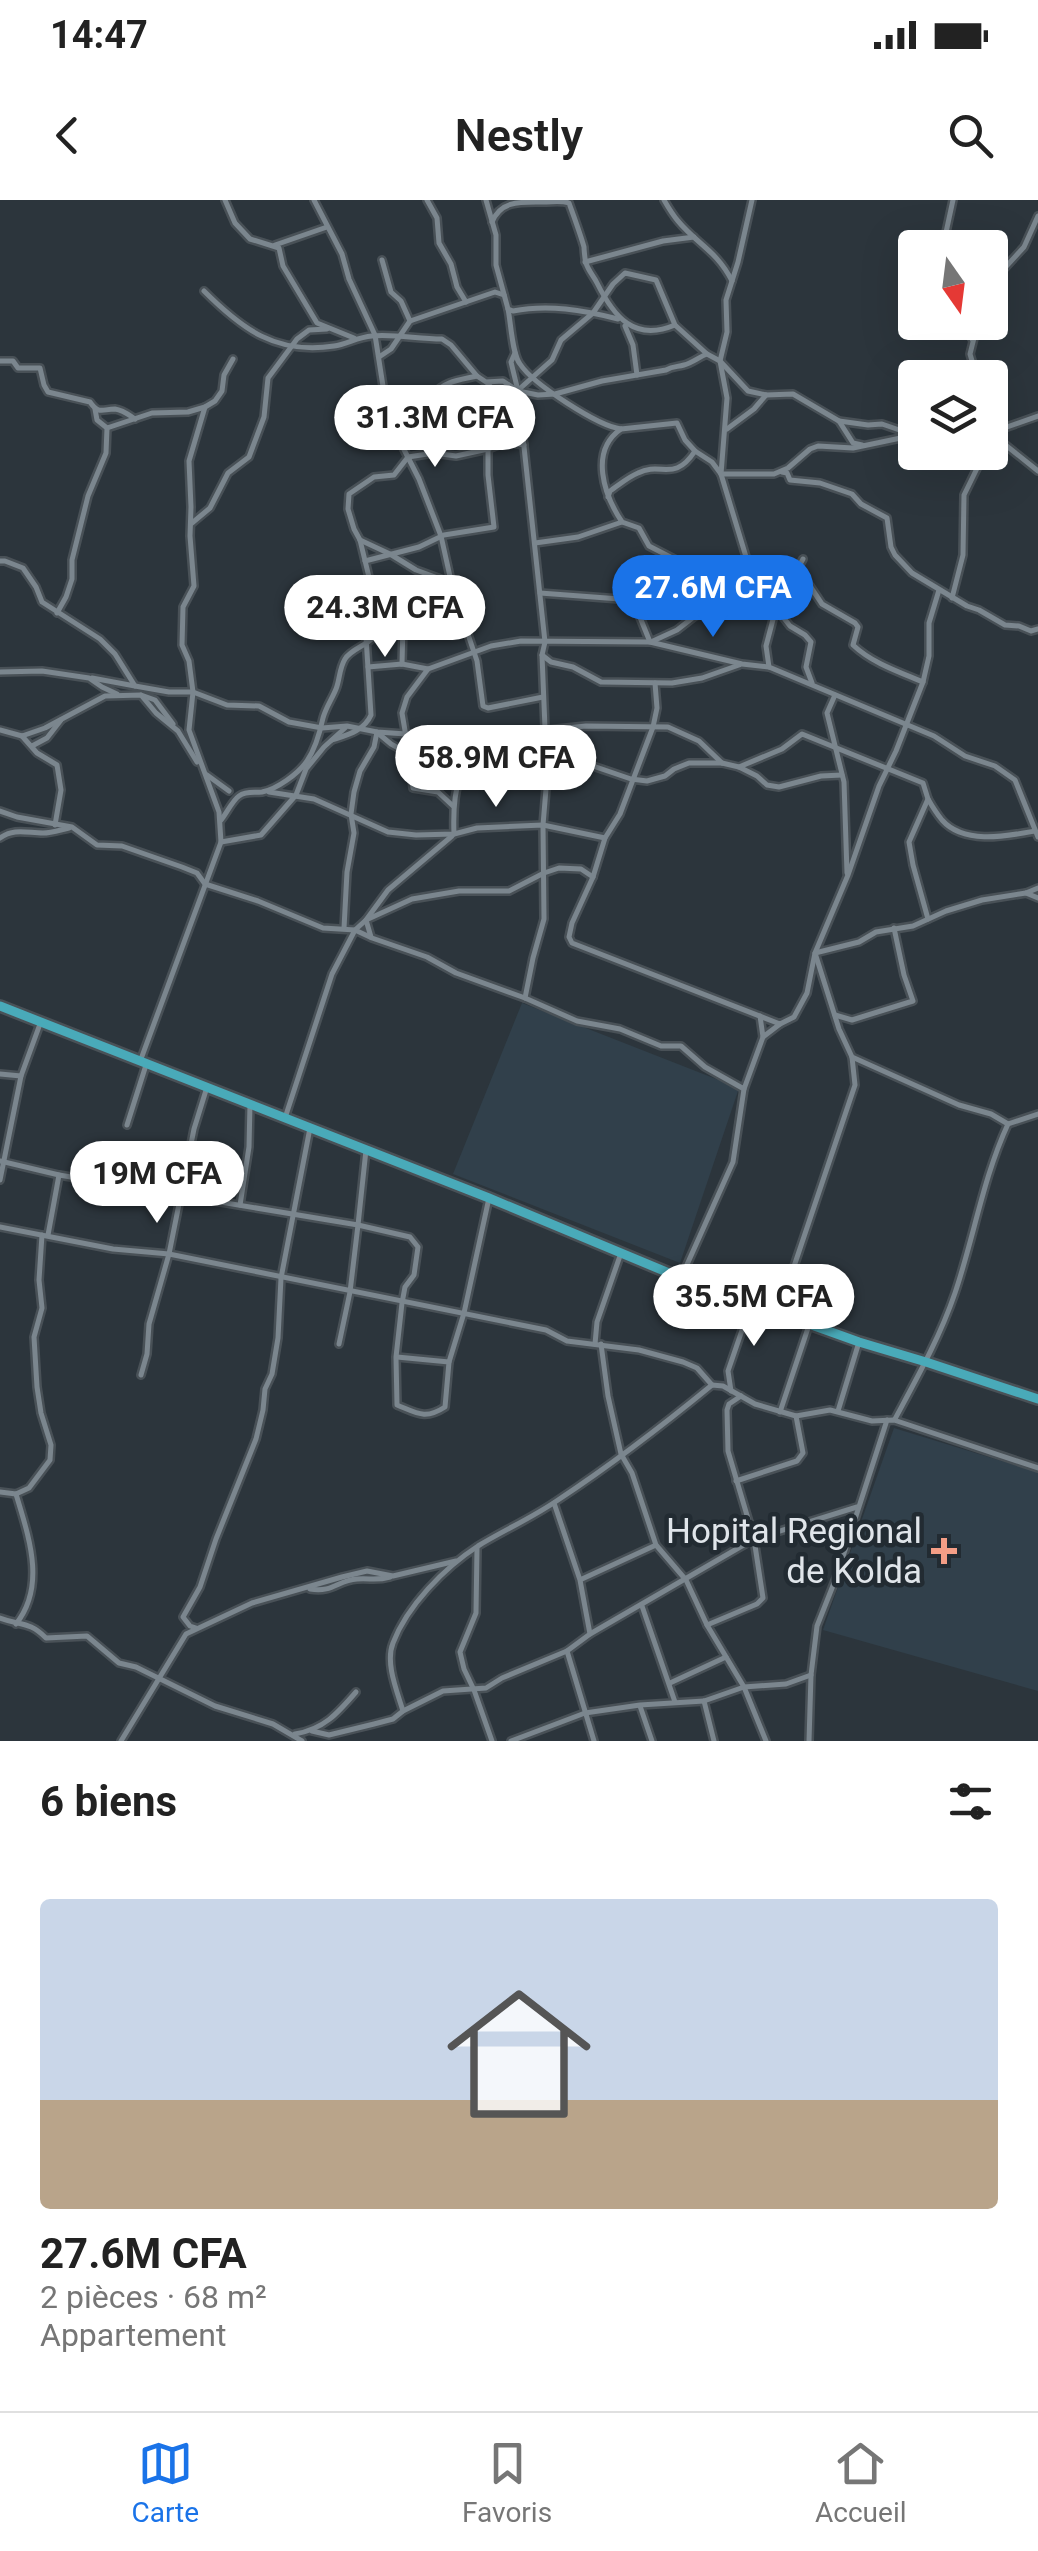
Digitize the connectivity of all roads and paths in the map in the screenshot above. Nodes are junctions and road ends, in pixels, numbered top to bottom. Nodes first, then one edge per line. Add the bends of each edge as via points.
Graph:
1 (225, 200) edge
2 (314, 200) edge
3 (427, 200) edge
4 (486, 200) edge
5 (664, 200) edge
6 (752, 200) edge
7 (954, 200) edge
8 (1038, 216) edge
9 (492, 222) junction
10 (328, 227) junction
11 (947, 230) edge
12 (694, 237) junction
13 (274, 245) junction
14 (382, 260) dead end
15 (586, 262) junction
16 (1008, 264) edge
17 (732, 282) junction
18 (204, 291) dead end
19 (504, 295) junction
20 (603, 297) junction
21 (466, 302) junction
22 (508, 309) junction
23 (593, 313) junction
24 (622, 321) junction
25 (410, 322) junction
26 (674, 325) junction
27 (327, 329) junction
28 (374, 335) junction
29 (400, 336) junction
30 (354, 338) junction
31 (972, 340) edge
32 (974, 340) edge
33 (973, 344) junction
34 (294, 345) junction
35 (516, 353) junction
36 (707, 354) junction
37 (378, 358) junction
38 (233, 359) dead end
39 (1, 360) edge
40 (720, 360) junction
41 (972, 360) edge
42 (637, 374) junction
43 (476, 376) junction
44 (532, 377) junction
45 (486, 382) junction
46 (518, 390) junction
47 (555, 394) junction
48 (433, 395) junction
49 (766, 395) junction
50 (385, 399) junction
51 (506, 401) junction
52 (205, 407) junction
53 (95, 410) junction
54 (1038, 416) edge
55 (480, 418) junction
56 (136, 419) junction
57 (520, 420) junction
58 (839, 421) junction
59 (1008, 426) edge
60 (107, 428) junction
61 (621, 429) junction
62 (725, 430) junction
63 (898, 430) edge
64 (898, 438) edge
65 (524, 445) junction
66 (862, 445) junction
67 (1008, 447) edge
68 (488, 450) junction
69 (695, 451) junction
70 (408, 457) junction
71 (976, 470) edge
72 (1038, 471) edge
73 (782, 472) junction
74 (722, 474) junction
75 (608, 497) junction
76 (622, 522) junction
77 (192, 523) junction
78 (441, 536) junction
79 (360, 540) junction
80 (535, 543) junction
81 (390, 554) junction
82 (803, 559) dead end
83 (0, 561) edge
84 (365, 561) junction
85 (790, 581) junction
86 (699, 583) dead end
87 (453, 590) junction
88 (766, 590) junction
89 (939, 590) junction
90 (540, 594) junction
91 (952, 598) junction
92 (776, 608) junction
93 (57, 614) junction
94 (463, 620) junction
95 (372, 622) junction
96 (403, 624) junction
97 (1038, 630) edge
98 (545, 642) junction
99 (650, 642) junction
100 (367, 645) junction
101 (474, 652) junction
102 (542, 654) junction
103 (402, 664) junction
104 (742, 664) junction
105 (770, 666) junction
106 (368, 667) junction
107 (428, 669) junction
108 (0, 672) edge
109 (89, 678) junction
110 (922, 682) junction
111 (655, 683) junction
112 (812, 683) junction
113 (135, 686) junction
114 (193, 692) junction
115 (141, 695) junction
116 (834, 695) junction
117 (121, 696) junction
118 (543, 697) junction
119 (62, 718) junction
120 (906, 724) junction
121 (347, 726) junction
122 (653, 727) junction
123 (322, 728) junction
124 (360, 729) junction
125 (0, 730) edge
126 (544, 730) junction
127 (377, 732) junction
128 (489, 732) junction
129 (406, 734) junction
130 (22, 736) junction
131 (332, 740) junction
132 (833, 745) junction
133 (32, 746) junction
134 (410, 754) junction
135 (546, 758) junction
136 (722, 763) junction
137 (888, 767) junction
138 (739, 768) junction
139 (205, 774) junction
140 (842, 775) junction
141 (632, 779) junction
142 (228, 790) junction
143 (266, 791) junction
144 (212, 792) junction
145 (243, 794) junction
146 (296, 794) junction
147 (928, 800) junction
148 (453, 806) junction
149 (0, 811) edge
150 (350, 814) junction
151 (221, 820) junction
152 (363, 821) junction
153 (54, 825) junction
154 (543, 825) junction
155 (72, 827) junction
156 (1037, 832) edge
157 (354, 833) junction
158 (454, 834) junction
159 (0, 838) edge
160 (606, 838) junction
161 (221, 842) junction
162 (544, 873) junction
163 (848, 874) junction
164 (593, 877) junction
165 (204, 884) junction
166 (1038, 888) edge
167 (1026, 894) junction
168 (1038, 898) edge
169 (928, 919) junction
170 (366, 920) junction
171 (344, 928) junction
172 (894, 928) junction
173 (355, 930) junction
174 (372, 938) junction
175 (816, 953) junction
176 (525, 998) junction
177 (0, 1006) edge
178 (760, 1015) junction
179 (834, 1015) junction
180 (41, 1022) junction
181 (780, 1024) junction
182 (763, 1036) junction
183 (852, 1057) junction
184 (143, 1063) junction
185 (0, 1074) edge
186 (22, 1076) junction
187 (206, 1087) junction
188 (744, 1089) junction
189 (250, 1103) junction
190 (1038, 1114) edge
191 (286, 1118) junction
192 (1008, 1124) junction
193 (128, 1125) dead end
194 (310, 1128) junction
195 (366, 1150) junction
196 (2, 1161) edge
197 (59, 1174) junction
198 (0, 1180) edge
199 (181, 1196) junction
200 (489, 1198) junction
201 (240, 1205) junction
202 (294, 1216) junction
203 (358, 1225) junction
204 (0, 1227) edge
205 (44, 1236) junction
206 (169, 1254) junction
207 (622, 1254) junction
208 (281, 1278) junction
209 (681, 1278) junction
210 (350, 1292) junction
211 (402, 1303) junction
212 (751, 1304) junction
213 (464, 1313) junction
214 (778, 1314) junction
215 (809, 1325) junction
216 (859, 1342) junction
217 (339, 1344) dead end
218 (598, 1344) junction
219 (396, 1357) junction
220 (449, 1362) junction
221 (926, 1362) junction
222 (140, 1375) dead end
223 (712, 1385) junction
224 (730, 1391) junction
225 (741, 1396) junction
226 (1038, 1399) edge
227 (838, 1411) junction
228 (780, 1412) junction
229 (796, 1416) junction
230 (891, 1420) junction
231 (621, 1454) junction
232 (1038, 1468) edge
233 (736, 1481) junction
234 (0, 1492) edge
235 (16, 1494) junction
236 (554, 1503) junction
237 (858, 1507) junction
238 (754, 1538) junction
239 (656, 1544) junction
240 (477, 1546) junction
241 (459, 1561) junction
242 (580, 1580) junction
243 (686, 1580) junction
244 (642, 1606) junction
245 (0, 1618) edge
246 (16, 1624) junction
247 (707, 1624) junction
248 (196, 1628) junction
249 (590, 1634) junction
250 (567, 1651) junction
251 (726, 1657) junction
252 (811, 1675) junction
253 (158, 1678) junction
254 (669, 1684) junction
255 (744, 1687) junction
256 (474, 1690) junction
257 (356, 1692) dead end
258 (704, 1701) junction
259 (675, 1702) junction
260 (640, 1705) junction
261 (403, 1711) junction
262 (585, 1713) junction
263 (312, 1731) junction
264 (292, 1734) junction
265 (121, 1741) edge
266 (302, 1741) edge
267 (492, 1741) edge
268 (511, 1741) edge
269 (594, 1741) edge
270 (652, 1741) edge
271 (714, 1741) edge
272 (766, 1741) edge
273 (809, 1741) edge

1 - 13 street via 250,238
2 - 10 street
3 - 21 street
4 - 9 street
5 - 12 street
6 - 17 street
7 - 11 street
8 - 16 street
9 - 15 street via 507,204 564,200
9 - 19 street
10 - 13 street
10 - 28 street
12 - 15 street
12 - 17 street
13 - 27 street
14 - 25 street
15 - 20 street
17 - 40 street
18 - 34 street via 241,326
19 - 21 street
19 - 22 street
20 - 23 street
20 - 24 street
20 - 26 street via 626,273 656,280
21 - 25 street
22 - 23 street
22 - 35 street
23 - 24 street
23 - 44 street
24 - 26 street via 649,332
24 - 42 street
25 - 29 street
26 - 36 street
27 - 30 street
27 - 34 street via 309,330
28 - 29 street
28 - 30 street
28 - 37 street
29 - 37 street
29 - 43 street via 442,339
30 - 34 street via 317,348
31 - 33 street
32 - 33 street
33 - 41 street
34 - 77 street via 268,378 264,417 249,457 228,473 210,508
35 - 44 street
35 - 46 street via 511,362
36 - 40 street
36 - 42 street via 687,365
37 - 50 street
38 - 52 street via 222,391
39 - 53 street via 40,368 48,392 90,402
40 - 49 street via 748,391
40 - 62 street
42 - 47 street
43 - 45 street
43 - 48 street
44 - 46 street
44 - 47 street
45 - 46 street via 503,381
45 - 51 street
46 - 47 street
46 - 51 street
46 - 57 street
47 - 61 street
48 - 50 street
48 - 55 street
49 - 58 street via 792,394
49 - 62 street
50 - 70 street
51 - 55 street
51 - 57 street
52 - 56 street
52 - 77 street via 189,462
53 - 56 street via 120,410
53 - 60 street
54 - 59 street
55 - 68 street
56 - 60 street
57 - 65 street
58 - 63 street
58 - 66 street via 853,443
60 - 93 street via 106,454
61 - 69 street via 677,423
61 - 75 street via 604,449
62 - 74 street
64 - 66 street
65 - 68 street via 506,442
65 - 80 street
66 - 73 street via 818,446
67 - 72 street
68 - 70 street
68 - 78 street via 494,527
69 - 74 street
69 - 75 street via 686,464 641,470
70 - 78 street
70 - 79 street via 394,474 374,476 349,494
71 - 91 street via 964,495 963,555
73 - 74 street
73 - 89 street via 790,480 852,494 887,518 895,555
74 - 88 street via 754,580
75 - 76 street
76 - 80 street
76 - 86 street via 639,528 649,546 680,562
77 - 114 street via 194,586 183,607 182,645
78 - 81 street
78 - 87 street
79 - 81 street
79 - 84 street
80 - 90 street
81 - 84 street
81 - 87 street
82 - 85 street
83 - 93 street via 23,568
84 - 95 street via 376,606
85 - 88 street
85 - 92 street
85 - 110 street via 810,586 822,604 855,623 856,649
87 - 94 street
88 - 92 street
89 - 91 street
89 - 110 street
90 - 98 street
90 - 99 street via 633,600
91 - 97 street via 1006,626
92 - 99 street via 706,612
92 - 105 street via 766,646
92 - 112 street via 811,642 806,667
93 - 113 street via 100,639
94 - 96 street
94 - 101 street
95 - 96 street
95 - 100 street
96 - 103 street
98 - 99 street
98 - 101 street
98 - 102 street
99 - 104 street
100 - 106 street
100 - 123 street via 346,657
101 - 107 street
101 - 118 street via 483,706
102 - 111 street via 601,682
102 - 118 street
103 - 106 street
103 - 107 street
104 - 105 street
104 - 111 street via 702,678
105 - 112 street
106 - 124 street via 371,716
107 - 129 street via 407,696
108 - 109 street
109 - 113 street
109 - 117 street
110 - 120 street
111 - 122 street
112 - 116 street
113 - 114 street
113 - 115 street
114 - 123 street
114 - 139 street via 189,730
115 - 117 street
115 - 139 street via 155,700
116 - 120 street
116 - 132 street via 827,713
117 - 119 street via 104,696
118 - 126 street
119 - 130 street
119 - 133 street
120 - 137 street
120 - 156 street via 1016,780
121 - 123 street
121 - 124 street
121 - 131 street
122 - 126 street
122 - 136 street via 686,734
122 - 141 street
123 - 143 street via 307,762
124 - 127 street
124 - 131 street
125 - 130 street
126 - 128 street
126 - 135 street
127 - 129 street
127 - 134 street
127 - 150 street
128 - 129 street
128 - 148 street via 457,782
129 - 134 street
130 - 133 street
131 - 146 street via 306,769
132 - 137 street
132 - 138 street via 802,734
132 - 140 street
133 - 153 street via 60,775
134 - 148 street via 413,788 438,792
135 - 141 street
135 - 154 street
136 - 138 street
136 - 141 street via 689,763 665,776
137 - 147 street via 924,783
137 - 163 street
138 - 140 street via 779,787
139 - 142 street
139 - 144 street
140 - 163 street
141 - 160 street
142 - 144 street
142 - 145 street
143 - 145 street
143 - 146 street
144 - 151 street
145 - 151 street
146 - 150 street
146 - 161 street via 261,835
147 - 156 street via 944,823 980,837
147 - 169 street via 909,842
148 - 158 street
149 - 153 street
150 - 152 street
150 - 157 street
151 - 161 street
152 - 157 street
152 - 158 street via 388,832
153 - 155 street
154 - 158 street
154 - 160 street
154 - 162 street
155 - 159 street via 6,832
155 - 165 street via 97,845 122,846 196,873
157 - 171 street
158 - 170 street via 388,890
160 - 164 street
161 - 165 street
162 - 164 street via 581,869
162 - 170 street via 509,892 412,898
162 - 176 street via 544,918
163 - 175 street
164 - 178 street via 572,922 572,943
165 - 171 street via 322,928
165 - 184 street
166 - 167 street
167 - 168 street
167 - 169 street via 982,900
169 - 172 street
170 - 173 street
170 - 174 street
171 - 173 street
172 - 175 street
172 - 179 street via 913,1000 852,1020
173 - 174 street
173 - 191 street via 332,974
174 - 176 street
175 - 179 street
175 - 181 street via 794,1017
176 - 188 street via 576,1022 681,1046
177 - 180 main road
178 - 181 street
178 - 182 street
179 - 183 street
180 - 184 main road
180 - 186 street
181 - 182 street
182 - 188 street
183 - 192 street
183 - 214 street via 855,1085
184 - 187 main road
184 - 193 street
185 - 186 street
186 - 196 street
187 - 189 main road
187 - 199 street
188 - 209 street via 733,1162
189 - 191 main road
189 - 201 street
190 - 192 street
191 - 194 main road
192 - 221 street
194 - 195 main road
194 - 202 street
195 - 200 main road
195 - 203 street
196 - 197 street
196 - 198 street
197 - 199 street
197 - 205 street
199 - 201 street
199 - 206 street
200 - 207 main road
200 - 213 street
201 - 202 street
202 - 203 street
202 - 208 street
203 - 210 street
203 - 211 street via 416,1242 414,1275
204 - 205 street
205 - 206 street
205 - 235 street via 42,1308 34,1337 50,1460 30,1488
206 - 208 street
206 - 222 street
207 - 209 main road
207 - 218 street via 598,1322
208 - 210 street
208 - 248 street via 278,1338 256,1439 183,1616
209 - 212 main road
210 - 211 street
210 - 217 street
211 - 213 street
211 - 219 street
212 - 214 main road
212 - 224 street via 728,1372
213 - 218 street
213 - 220 street
214 - 215 main road
215 - 216 main road
215 - 228 street
216 - 221 main road
216 - 227 street
218 - 223 street via 683,1362
218 - 231 street
219 - 220 street
219 - 220 street via 398,1405 424,1416 445,1407
221 - 226 main road
221 - 230 street
223 - 224 street
223 - 231 street
224 - 225 street
225 - 228 street
225 - 233 street via 727,1410
227 - 229 street
227 - 230 street
228 - 229 street
229 - 233 street via 803,1453 798,1461
230 - 232 street
230 - 237 street
231 - 236 street
231 - 239 street
233 - 238 street
234 - 235 street
235 - 246 street via 33,1562 27,1604
236 - 240 street
236 - 242 street
237 - 238 street
237 - 252 street via 817,1626
238 - 243 street
238 - 247 street via 763,1598
239 - 242 street
239 - 243 street
240 - 241 street
240 - 256 street via 476,1613 460,1652
241 - 248 street via 393,1576 367,1571 252,1603
241 - 261 street via 414,1604 391,1647
242 - 249 street
243 - 244 street
243 - 247 street
244 - 249 street
244 - 254 street
245 - 246 street
246 - 253 street via 33,1625 46,1638 87,1636 120,1662
247 - 251 street
248 - 253 street
249 - 250 street
250 - 256 street
250 - 262 street
251 - 254 street
251 - 255 street
252 - 255 street
252 - 273 street
253 - 264 street
253 - 265 street
254 - 259 street
255 - 258 street
255 - 272 street
256 - 261 street via 443,1691
256 - 267 street
257 - 263 street
258 - 259 street
258 - 271 street
259 - 260 street
260 - 262 street
260 - 270 street
261 - 263 street via 393,1720 329,1735
262 - 268 street
262 - 269 street
263 - 264 street
264 - 266 street

